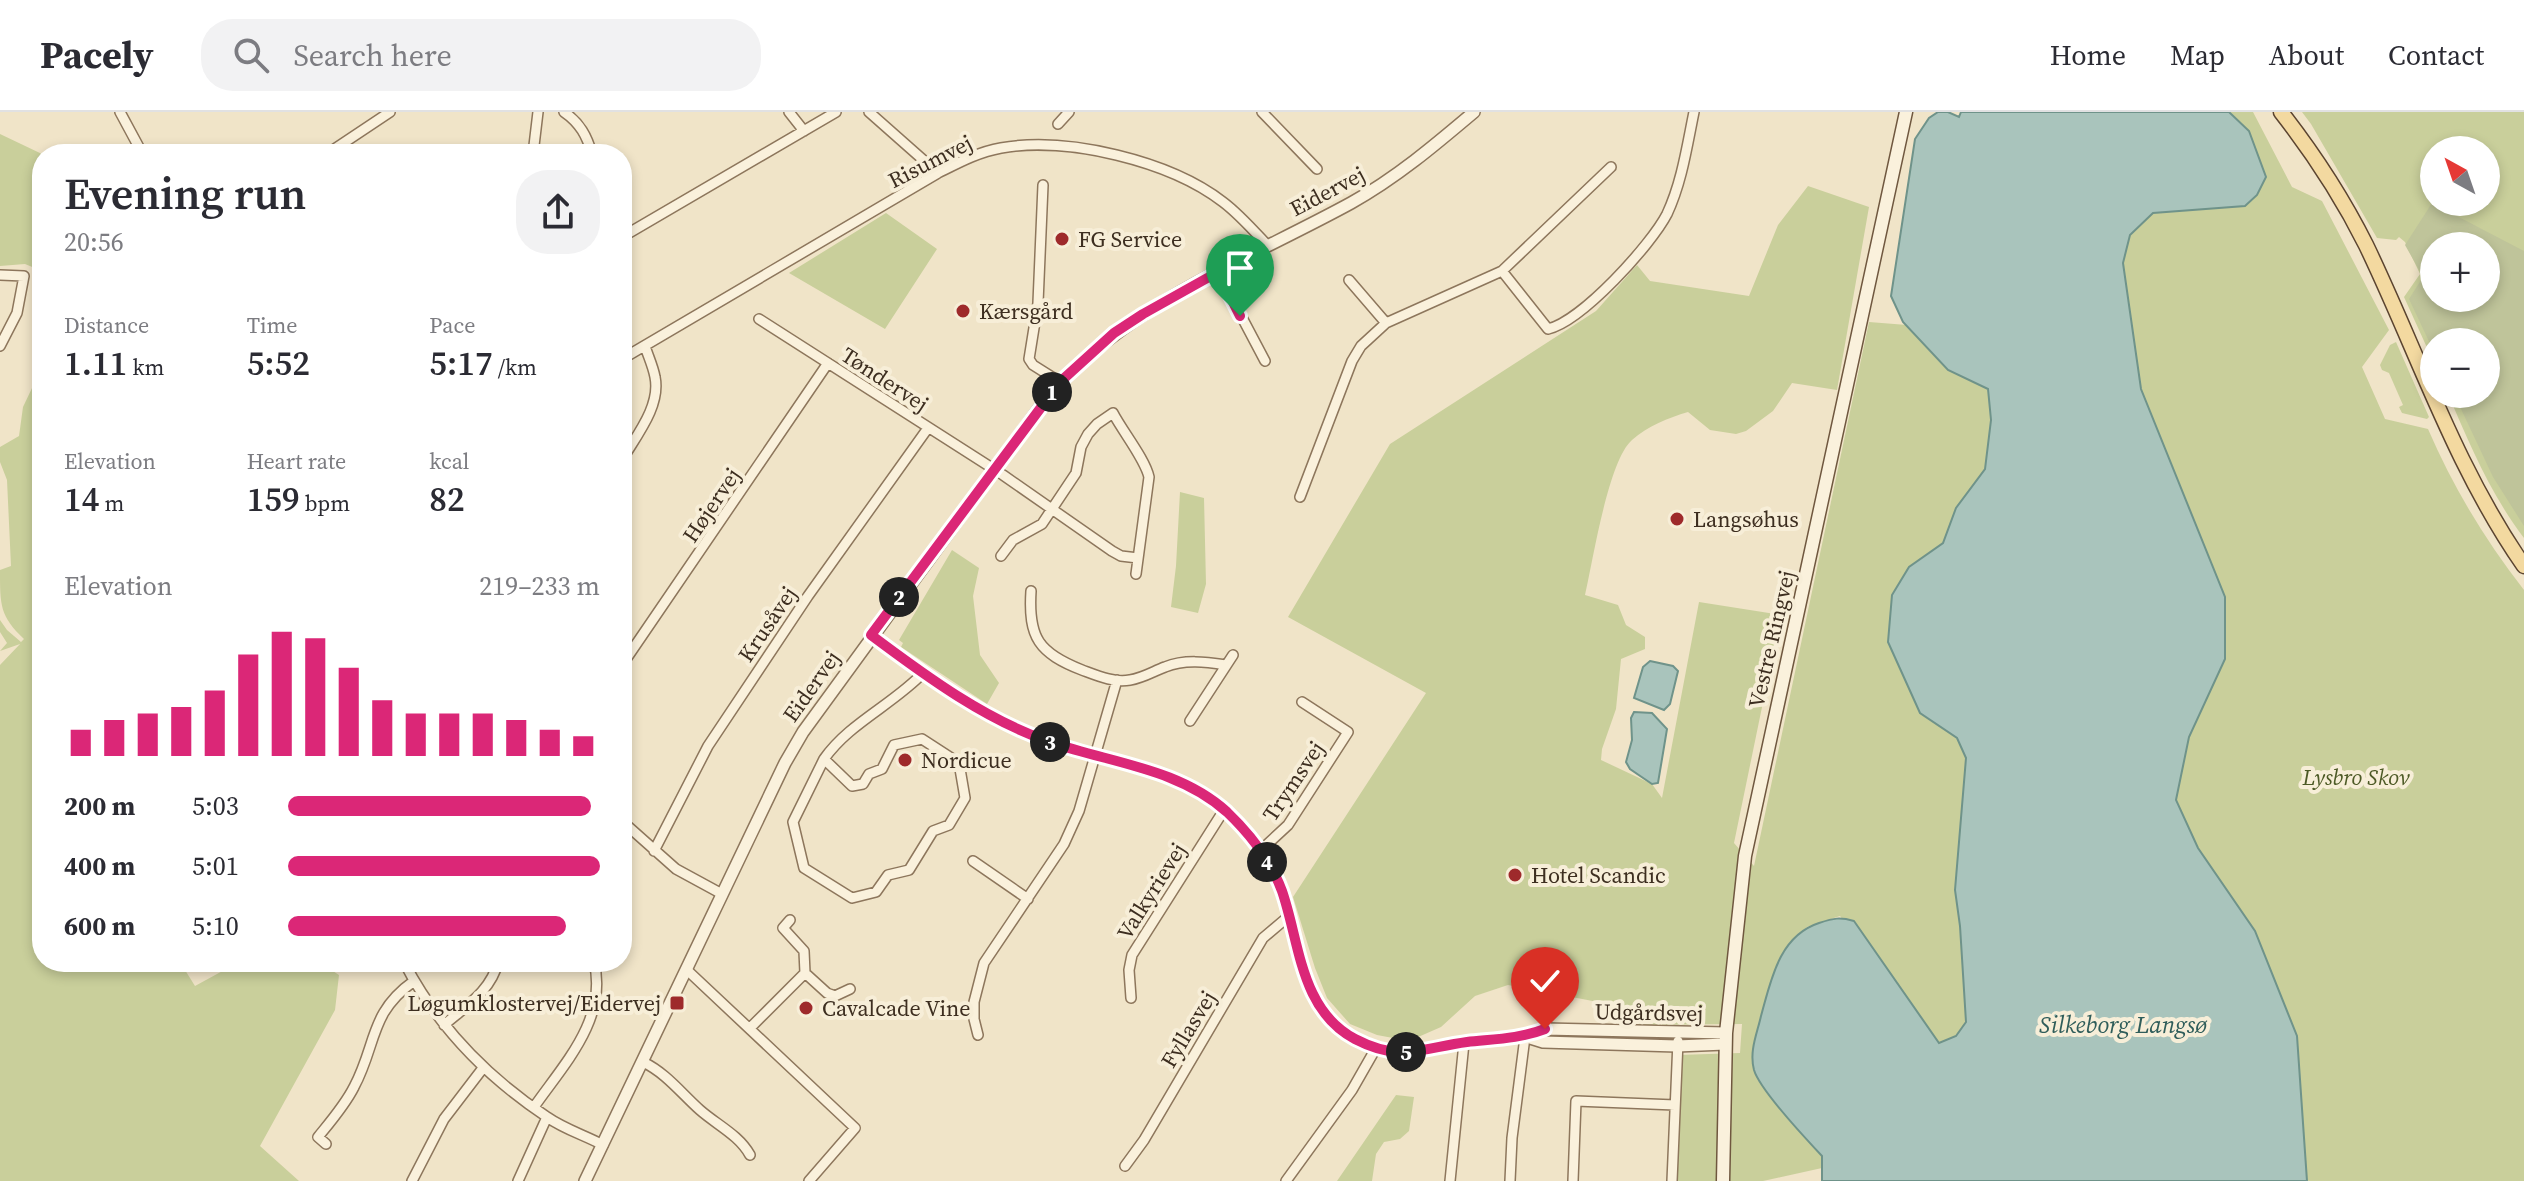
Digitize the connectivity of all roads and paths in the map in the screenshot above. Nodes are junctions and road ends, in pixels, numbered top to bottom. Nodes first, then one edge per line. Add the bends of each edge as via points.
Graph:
1 (120, 112) edge
2 (390, 112) edge
3 (538, 112) edge
4 (564, 112) edge
5 (789, 112) edge
6 (836, 112) edge
7 (869, 112) edge
8 (1069, 112) edge
9 (1262, 112) edge
10 (1283, 112) edge
11 (1474, 112) edge
12 (1694, 112) edge
13 (1906, 112) edge
14 (2281, 112) edge
15 (1058, 124) dead end
16 (1276, 124) junction
17 (804, 131) junction
18 (137, 144) edge
19 (342, 144) edge
20 (534, 144) edge
21 (589, 144) edge
22 (1611, 167) dead end
23 (1317, 169) dead end
24 (938, 173) junction
25 (1043, 185) dead end
26 (632, 231) edge
27 (1267, 245) junction
28 (1502, 271) junction
29 (1218, 272) junction
30 (0, 275) edge
31 (1349, 280) dead end
32 (759, 319) dead end
33 (1386, 323) junction
34 (0, 346) edge
35 (645, 346) junction
36 (632, 353) edge
37 (1265, 361) dead end
38 (828, 363) junction
39 (1060, 382) junction
40 (928, 428) junction
41 (632, 443) edge
42 (993, 469) junction
43 (1300, 497) dead end
44 (1053, 509) junction
45 (1001, 556) dead end
46 (1138, 558) junction
47 (2524, 566) edge
48 (1136, 574) dead end
49 (1031, 591) dead end
50 (871, 635) junction
51 (632, 650) edge
52 (1233, 655) dead end
53 (1226, 665) junction
54 (924, 672) junction
55 (1117, 680) junction
56 (1302, 702) dead end
57 (1190, 721) dead end
58 (1096, 756) junction
59 (824, 759) junction
60 (1224, 810) junction
61 (632, 830) edge
62 (654, 851) junction
63 (1260, 851) junction
64 (973, 861) dead end
65 (722, 894) junction
66 (1028, 899) junction
67 (1289, 916) junction
68 (790, 920) dead end
69 (687, 970) junction
70 (409, 972) edge
71 (496, 972) edge
72 (595, 972) edge
73 (805, 973) junction
74 (414, 981) junction
75 (850, 989) dead end
76 (1131, 998) dead end
77 (444, 1025) junction
78 (750, 1028) junction
79 (1678, 1033) junction
80 (978, 1035) dead end
81 (1525, 1037) junction
82 (1725, 1038) junction
83 (1464, 1043) junction
84 (1677, 1046) junction
85 (1376, 1048) junction
86 (643, 1062) junction
87 (483, 1068) junction
88 (1675, 1105) junction
89 (534, 1107) junction
90 (547, 1117) junction
91 (326, 1144) dead end
92 (603, 1145) junction
93 (750, 1155) dead end
94 (1125, 1166) dead end
95 (412, 1181) edge
96 (518, 1181) edge
97 (585, 1181) edge
98 (809, 1181) edge
99 (1286, 1181) edge
100 (1450, 1181) edge
101 (1510, 1181) edge
102 (1573, 1181) edge
103 (1672, 1181) edge
104 (1723, 1181) edge

1 - 18 street
2 - 19 street
3 - 20 street
4 - 21 street
5 - 17 street
6 - 17 street
7 - 24 street
8 - 15 street
9 - 16 street
10 - 16 street
11 - 27 street, Eidervej via 1386,181
12 - 28 street via 1666,215 1630,262 1585,307 1548,329
13 - 82 main road, Vestre Ringvej via 1745,856
14 - 47 main road via 2365,243 2472,483
16 - 23 street
17 - 26 street
22 - 28 street
24 - 27 street, Risumvej via 999,148 1088,149 1193,183 1223,202
24 - 35 street, Risumvej
25 - 39 street via 1038,303 1029,359
27 - 29 street, Eidervej
28 - 33 street
29 - 37 street
29 - 39 street, Eidervej via 1114,333
30 - 34 street via 24,276 17,313
31 - 33 street
32 - 38 street, Tøndervej
33 - 43 street via 1352,361
35 - 36 street, Risumvej
35 - 41 street via 656,379 655,396
38 - 40 street, Tøndervej
38 - 51 street, Højervej
39 - 42 street, Eidervej
40 - 42 street, Tøndervej
40 - 62 street, Krusåvej via 708,746
42 - 44 street, Tøndervej
42 - 50 street, Eidervej
44 - 45 street
44 - 46 street, Tøndervej via 1112,551
44 - 46 street via 1076,473 1088,434 1113,413 1149,477
46 - 48 street
49 - 55 street via 1032,629 1047,653
50 - 54 street, Udgårdsvej
50 - 65 street, Eidervej via 791,753
52 - 53 street
53 - 55 street via 1186,662
53 - 57 street
54 - 58 street, Udgårdsvej via 1013,727
54 - 59 street
55 - 58 street
56 - 63 street, Trymsvej via 1348,732 1288,825
58 - 60 street, Udgårdsvej via 1166,776
58 - 66 street via 1064,844
59 - 59 street via 852,786 863,784 869,774 882,769 894,745 922,739 959,763 965,798 949,825 933,831 909,870 888,875 876,892 852,898 804,868 793,822
60 - 63 street, Udgårdsvej
60 - 76 street, Valkyrievej via 1132,955
61 - 62 street
62 - 65 street
63 - 67 street, Udgårdsvej
64 - 66 street
65 - 69 street, Eidervej
66 - 80 street via 984,963 974,1002
67 - 85 street, Udgårdsvej via 1304,974 1319,1005 1352,1037
67 - 94 street, Fyllasvej via 1263,938
68 - 73 street via 783,928 804,951
69 - 78 street
69 - 86 street, Eidervej
70 - 74 street
71 - 77 street via 484,992
72 - 89 street via 594,1011 584,1035
73 - 75 street via 835,996
73 - 78 street
74 - 77 street
74 - 91 street via 397,993 380,1018 355,1085 318,1137
77 - 87 street
78 - 98 street via 855,1128
79 - 81 street, Udgårdsvej via 1545,1029
79 - 82 street, Udgårdsvej
79 - 84 street
81 - 83 street, Udgårdsvej
81 - 84 street, Udgårdsvej
81 - 101 street
82 - 84 street, Udgårdsvej
82 - 104 main road, Vestre Ringvej
83 - 85 street, Udgårdsvej via 1419,1053
83 - 100 street
84 - 88 street
85 - 99 street
86 - 92 street, Eidervej
86 - 93 street via 661,1072
87 - 89 street
87 - 95 street via 444,1119
88 - 102 street via 1576,1101
88 - 103 street
89 - 90 street
90 - 92 street
90 - 96 street
92 - 97 street, Eidervej

